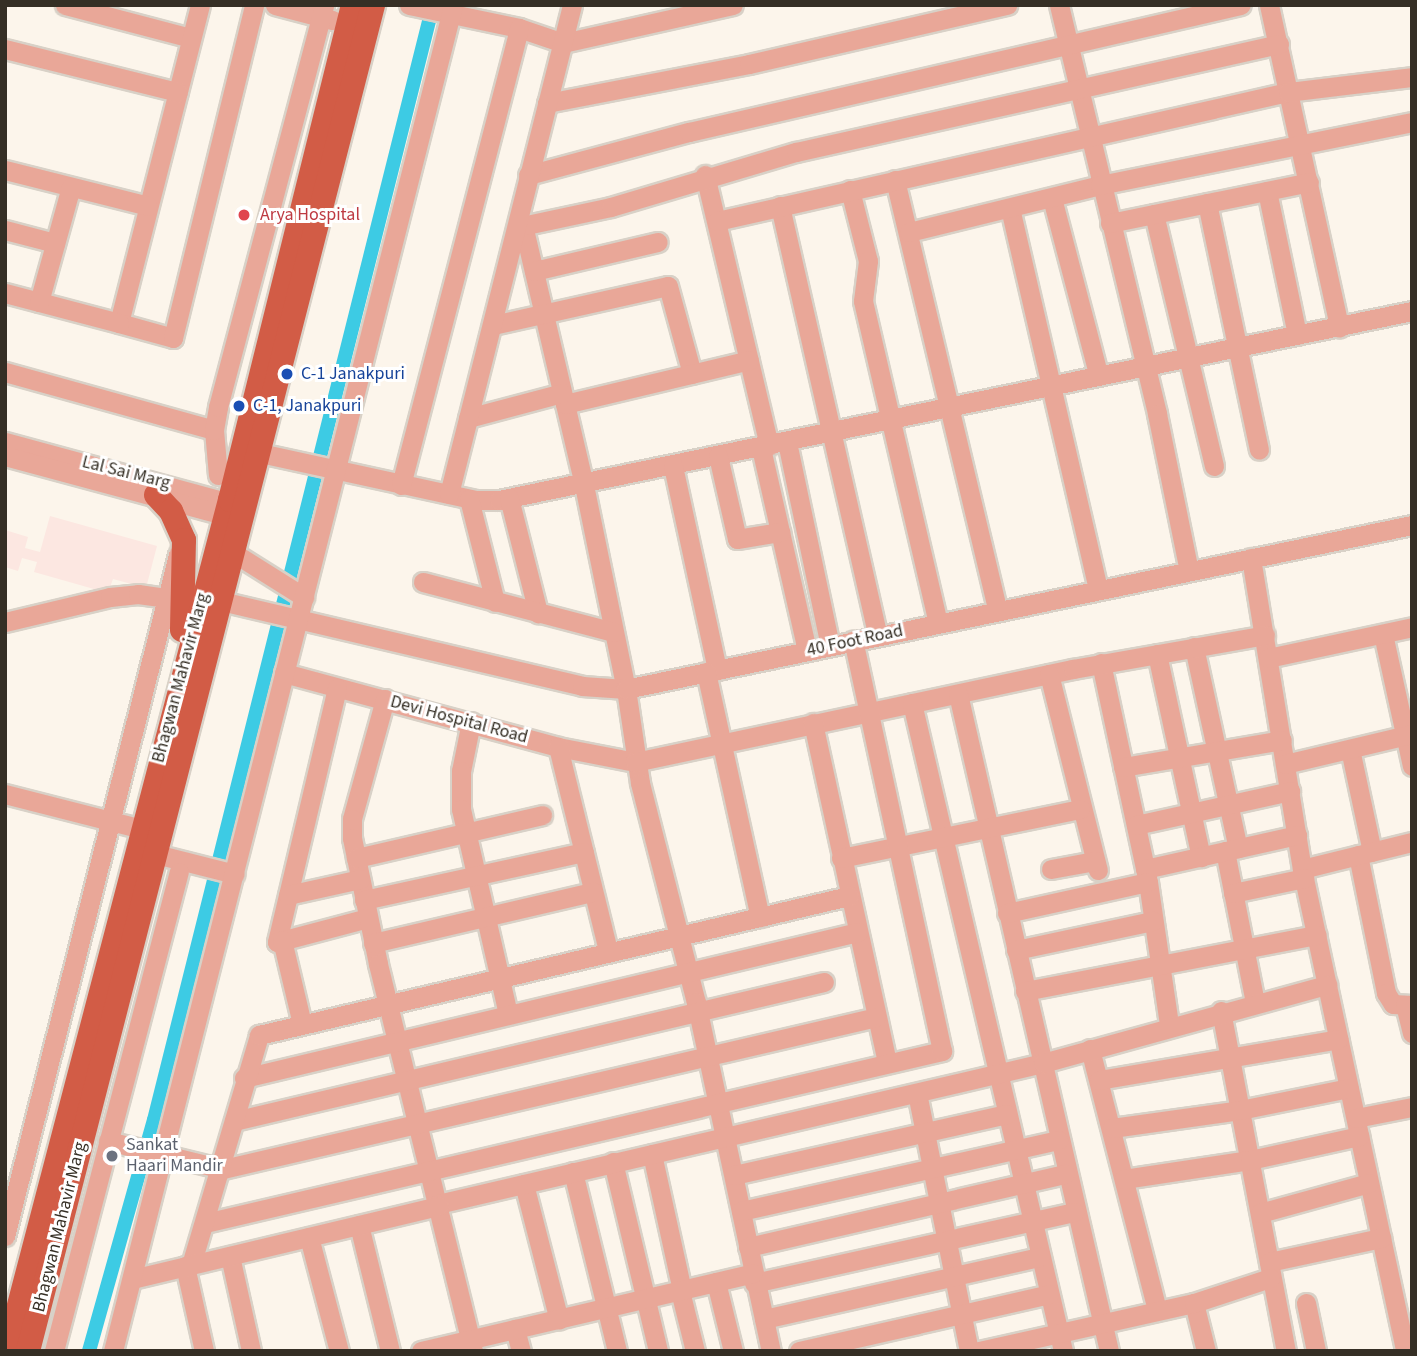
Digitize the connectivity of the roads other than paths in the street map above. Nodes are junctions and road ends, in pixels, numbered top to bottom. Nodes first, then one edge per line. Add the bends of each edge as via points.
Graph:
1 (65, 5) edge
2 (200, 5) edge
3 (254, 5) edge
4 (275, 5) edge
5 (373, 5) edge
6 (572, 5) edge
7 (733, 5) edge
8 (1007, 5) edge
9 (1059, 5) edge
10 (1241, 5) edge
11 (1269, 5) edge
12 (414, 6) edge
13 (449, 10) edge
14 (322, 11) edge
15 (350, 15) edge
16 (519, 28) junction
17 (191, 38) junction
18 (563, 43) junction
19 (1068, 44) junction
20 (1279, 44) junction
21 (5, 49) edge
22 (1412, 77) edge
23 (1077, 91) junction
24 (177, 92) junction
25 (1289, 92) junction
26 (547, 103) junction
27 (1412, 122) edge
28 (1088, 137) junction
29 (1301, 142) junction
30 (5, 170) edge
31 (528, 175) junction
32 (705, 175) junction
33 (895, 180) junction
34 (1309, 182) junction
35 (1100, 186) junction
36 (71, 187) junction
37 (850, 190) junction
38 (1267, 191) junction
39 (1052, 198) junction
40 (1208, 203) junction
41 (148, 206) junction
42 (780, 206) junction
43 (1010, 208) junction
44 (1154, 214) junction
45 (716, 221) junction
46 (1110, 223) junction
47 (520, 226) junction
48 (5, 230) edge
49 (909, 232) junction
50 (658, 242) dead end
51 (55, 243) junction
52 (534, 271) junction
53 (5, 293) edge
54 (39, 302) junction
55 (1412, 312) edge
56 (544, 314) junction
57 (118, 323) junction
58 (493, 325) junction
59 (1339, 327) junction
60 (1297, 335) junction
61 (1237, 347) junction
62 (1188, 356) junction
63 (749, 360) junction
64 (1143, 364) junction
65 (5, 372) edge
66 (1098, 373) junction
67 (692, 374) junction
68 (1053, 383) junction
69 (563, 399) junction
70 (949, 406) junction
71 (468, 418) junction
72 (888, 419) junction
73 (214, 430) junction
74 (833, 432) junction
75 (5, 442) edge
76 (772, 445) junction
77 (1259, 450) dead end
78 (251, 453) junction
79 (718, 456) junction
80 (5, 457) edge
81 (673, 466) junction
82 (1214, 466) dead end
83 (331, 468) junction
84 (219, 475) junction
85 (401, 485) junction
86 (584, 485) junction
87 (163, 490) junction
88 (449, 494) junction
89 (509, 498) junction
90 (470, 499) junction
91 (236, 523) junction
92 (1412, 525) edge
93 (780, 531) junction
94 (184, 540) junction
95 (1251, 558) junction
96 (1189, 570) junction
97 (423, 582) dead end
98 (1098, 590) junction
99 (222, 597) junction
100 (166, 598) junction
101 (299, 600) junction
102 (495, 601) junction
103 (998, 611) junction
104 (538, 613) junction
105 (5, 622) edge
106 (938, 623) junction
107 (1412, 627) edge
108 (614, 632) junction
109 (1383, 634) junction
110 (1265, 635) junction
111 (878, 636) junction
112 (853, 641) junction
113 (830, 646) junction
114 (1194, 647) junction
115 (807, 651) junction
116 (1157, 653) junction
117 (1268, 658) junction
118 (1101, 663) junction
119 (711, 671) junction
120 (284, 673) junction
121 (1049, 674) junction
122 (180, 680) junction
123 (337, 688) junction
124 (626, 689) junction
125 (958, 694) junction
126 (385, 699) junction
127 (912, 703) junction
128 (867, 712) junction
129 (471, 722) junction
130 (813, 723) junction
131 (1408, 735) edge
132 (1282, 740) junction
133 (720, 741) junction
134 (558, 747) junction
135 (1350, 748) junction
136 (1216, 752) junction
137 (1179, 758) junction
138 (635, 762) junction
139 (1285, 764) junction
140 (1412, 766) edge
141 (1123, 767) junction
142 (1290, 790) junction
143 (5, 794) edge
144 (1228, 804) junction
145 (1080, 809) junction
146 (1191, 813) junction
147 (542, 816) dead end
148 (111, 821) junction
149 (1136, 825) junction
150 (988, 828) junction
151 (142, 829) junction
152 (465, 834) junction
153 (1297, 835) junction
154 (943, 837) junction
155 (1412, 842) edge
156 (897, 847) junction
157 (1232, 850) junction
158 (584, 852) junction
159 (1365, 853) junction
160 (1201, 857) junction
161 (356, 858) junction
162 (841, 858) junction
163 (155, 860) junction
164 (185, 869) junction
165 (1051, 869) dead end
166 (1303, 874) junction
167 (475, 875) junction
168 (1146, 876) junction
169 (228, 878) junction
170 (360, 879) junction
171 (593, 892) junction
172 (1233, 893) junction
173 (288, 895) junction
174 (849, 896) junction
175 (366, 909) junction
176 (1007, 913) junction
177 (485, 916) junction
178 (760, 917) junction
179 (1153, 921) junction
180 (858, 932) junction
181 (679, 934) junction
182 (1317, 935) junction
183 (282, 940) junction
184 (373, 943) junction
185 (608, 950) junction
186 (1016, 950) junction
187 (1244, 950) junction
188 (1160, 967) junction
189 (688, 970) junction
190 (499, 976) junction
191 (824, 982) dead end
192 (1327, 985) junction
193 (1025, 990) junction
194 (1255, 1002) junction
195 (388, 1003) junction
196 (1409, 1005) edge
197 (698, 1009) junction
198 (1221, 1011) junction
199 (509, 1014) junction
200 (876, 1017) junction
201 (302, 1024) junction
202 (1169, 1025) junction
203 (1412, 1033) edge
204 (1339, 1039) junction
205 (397, 1040) junction
206 (1090, 1049) junction
207 (708, 1054) junction
208 (1230, 1058) junction
209 (887, 1062) junction
210 (1043, 1063) junction
211 (996, 1074) junction
212 (244, 1078) junction
213 (407, 1080) junction
214 (1099, 1080) junction
215 (1349, 1088) junction
216 (917, 1093) junction
217 (718, 1100) junction
218 (1412, 1107) edge
219 (1240, 1110) junction
220 (1006, 1114) junction
221 (234, 1121) junction
222 (418, 1125) junction
223 (1357, 1127) junction
224 (1112, 1128) junction
225 (925, 1132) junction
226 (726, 1136) junction
227 (1058, 1140) junction
228 (113, 1142) junction
229 (1014, 1150) junction
230 (652, 1154) junction
231 (160, 1156) junction
232 (1250, 1160) junction
233 (613, 1162) junction
234 (223, 1169) junction
235 (430, 1171) junction
236 (932, 1171) junction
237 (573, 1172) junction
238 (1065, 1174) junction
239 (734, 1175) junction
240 (1124, 1179) junction
241 (1369, 1182) junction
242 (524, 1184) junction
243 (1023, 1184) junction
244 (11, 1185) edge
245 (47, 1195) junction
246 (438, 1205) junction
247 (939, 1205) junction
248 (741, 1211) junction
249 (1074, 1212) junction
250 (1260, 1213) junction
251 (1032, 1222) junction
252 (205, 1223) junction
253 (359, 1225) junction
254 (5, 1236) edge
255 (309, 1237) junction
256 (1381, 1238) junction
257 (946, 1241) junction
258 (748, 1247) junction
259 (230, 1256) junction
260 (1040, 1257) junction
261 (188, 1265) junction
262 (1269, 1270) junction
263 (953, 1276) junction
264 (753, 1278) junction
265 (132, 1279) junction
266 (716, 1282) junction
267 (681, 1290) junction
268 (1049, 1294) junction
269 (646, 1299) junction
270 (1194, 1303) junction
271 (1306, 1303) dead end
272 (607, 1309) junction
273 (1157, 1310) junction
274 (961, 1314) junction
275 (559, 1320) junction
276 (764, 1320) junction
277 (1101, 1321) junction
278 (515, 1329) junction
279 (1058, 1331) junction
280 (471, 1345) edge
281 (429, 1350) edge
282 (7, 1351) edge
283 (28, 1351) edge
284 (54, 1351) edge
285 (114, 1351) edge
286 (204, 1351) edge
287 (251, 1351) edge
288 (339, 1351) edge
289 (390, 1351) edge
290 (521, 1351) edge
291 (617, 1351) edge
292 (658, 1351) edge
293 (695, 1351) edge
294 (733, 1351) edge
295 (771, 1351) edge
296 (799, 1351) edge
297 (970, 1351) edge
298 (979, 1351) edge
299 (1063, 1351) edge
300 (1108, 1351) edge
301 (1206, 1351) edge
302 (1286, 1351) edge
303 (1316, 1351) edge
304 (1405, 1351) edge

1 - 17 street
2 - 17 street
3 - 57 street via 173,338
4 - 14 street
5 - 78 main road, Bhagwan Mahavir Marg
6 - 18 street
7 - 18 street
8 - 26 street via 748,64
9 - 19 street
10 - 19 street
11 - 20 street
12 - 13 street
13 - 16 street
13 - 83 street
14 - 15 street
14 - 73 street
15 - 78 main road, Bhagwan Mahavir Marg
16 - 18 street
16 - 85 street
17 - 24 street
18 - 26 street
19 - 23 street
19 - 31 street via 688,132
20 - 23 street
20 - 25 street
21 - 24 street
22 - 25 street
23 - 28 street
23 - 32 street
24 - 41 street
25 - 28 street
25 - 29 street
26 - 31 street
27 - 29 street
28 - 33 street
28 - 35 street
29 - 34 street
29 - 35 street
30 - 36 street
31 - 47 street
32 - 45 street
32 - 47 street via 611,207
33 - 37 street
33 - 49 street
34 - 38 street
34 - 59 street
35 - 39 street
35 - 46 street
36 - 41 street
36 - 51 street
37 - 42 street
37 - 72 street via 867,261 863,301
38 - 40 street
38 - 60 street
39 - 43 street
39 - 66 street
40 - 44 street
40 - 61 street
41 - 57 street
42 - 45 street
42 - 74 street
43 - 49 street
43 - 68 street
44 - 46 street
44 - 62 street
45 - 63 street
46 - 64 street
47 - 52 street
47 - 58 street
48 - 51 street
49 - 70 street
50 - 52 street
51 - 54 street
52 - 56 street
53 - 54 street
54 - 57 street
55 - 59 street
56 - 58 street
56 - 67 street via 668,286
56 - 69 street
58 - 71 street
59 - 60 street
60 - 61 street
61 - 62 street
61 - 77 street
62 - 64 street
62 - 82 street
63 - 67 street
63 - 76 street
64 - 66 street
64 - 96 street
65 - 73 street
66 - 68 street
67 - 69 street
68 - 70 street
68 - 98 street
69 - 71 street
69 - 86 street
70 - 72 street
70 - 103 street
71 - 88 street
72 - 74 street
72 - 106 street
73 - 84 street
74 - 76 street
74 - 111 street
75 - 87 street, Lal Sai Marg
76 - 79 street
76 - 93 street
76 - 113 street
78 - 83 street
78 - 84 street
78 - 91 main road, Bhagwan Mahavir Marg
79 - 81 street
79 - 93 street via 737,539
80 - 87 street, Lal Sai Marg
81 - 86 street
81 - 119 street
83 - 85 street
83 - 101 street
84 - 87 street
85 - 88 street
86 - 89 street
86 - 108 street
87 - 91 street, Lal Sai Marg
87 - 94 main road
88 - 90 street
89 - 90 street
89 - 104 street
90 - 102 street
91 - 99 main road, Bhagwan Mahavir Marg
91 - 101 street, Lal Sai Marg via 266,566
91 - 122 main road, Bhagwan Mahavir Marg
92 - 95 street, 40 Foot Road
93 - 115 street
94 - 100 street
94 - 122 main road
95 - 96 street, 40 Foot Road
95 - 110 street
96 - 98 street, 40 Foot Road
97 - 102 street
98 - 103 street, 40 Foot Road
99 - 101 street, 40 Foot Road via 255,603
99 - 163 main road, Bhagwan Mahavir Marg
100 - 105 street via 110,597
100 - 148 street
101 - 120 street
101 - 124 street, 40 Foot Road via 582,687
102 - 104 street
103 - 106 street, 40 Foot Road
104 - 108 street
106 - 111 street, 40 Foot Road
107 - 109 street
108 - 124 street
109 - 117 street
109 - 131 street
110 - 114 street
110 - 117 street
111 - 112 street, 40 Foot Road
112 - 113 street, 40 Foot Road
112 - 128 street
113 - 115 street, 40 Foot Road
114 - 116 street
114 - 136 street
115 - 119 street, 40 Foot Road
116 - 118 street
116 - 137 street
117 - 132 street
118 - 121 street
118 - 141 street
119 - 124 street, 40 Foot Road
119 - 133 street
120 - 123 street, Devi Hospital Road
120 - 169 street
121 - 125 street
121 - 145 street
122 - 151 main road, Bhagwan Mahavir Marg
123 - 126 street, Devi Hospital Road
123 - 173 street
124 - 138 street
125 - 127 street
125 - 150 street
126 - 129 street, Devi Hospital Road
126 - 161 street via 352,819
127 - 128 street
127 - 154 street
128 - 130 street
128 - 156 street
129 - 134 street, Devi Hospital Road
129 - 152 street via 459,790
130 - 133 street
130 - 162 street
131 - 135 street
131 - 140 street
132 - 136 street
132 - 139 street
133 - 138 street
133 - 178 street
134 - 138 street, Devi Hospital Road
134 - 158 street
135 - 139 street
135 - 159 street
136 - 137 street
136 - 144 street
137 - 141 street
137 - 146 street
138 - 181 street
139 - 142 street
141 - 149 street
142 - 144 street
142 - 153 street
143 - 148 street
144 - 146 street
144 - 157 street
145 - 150 street
145 - 165 street via 1097,866
146 - 149 street
146 - 160 street
147 - 152 street
148 - 151 street
148 - 244 street
149 - 168 street
150 - 154 street
150 - 176 street
151 - 245 main road, Bhagwan Mahavir Marg
152 - 161 street
152 - 167 street
153 - 157 street
153 - 166 street
154 - 156 street
154 - 211 street
155 - 159 street
156 - 162 street
156 - 209 street via 942,1049
157 - 160 street
157 - 172 street
158 - 167 street
158 - 171 street
159 - 166 street
159 - 196 street via 1386,993 1393,1004
160 - 168 street
161 - 170 street
162 - 174 street
163 - 164 street
163 - 283 main road, Bhagwan Mahavir Marg
164 - 169 street
164 - 228 street
166 - 172 street
166 - 182 street
167 - 175 street
167 - 177 street
168 - 176 street
168 - 179 street
169 - 231 street
170 - 173 street
170 - 175 street
171 - 177 street
171 - 185 street
172 - 187 street
173 - 183 street via 277,942
174 - 178 street
174 - 180 street
175 - 183 street
175 - 184 street
176 - 186 street
177 - 184 street
177 - 190 street
178 - 181 street
179 - 186 street
179 - 188 street
180 - 189 street
180 - 200 street
181 - 185 street
181 - 189 street
182 - 187 street
182 - 192 street
183 - 201 street
184 - 195 street
185 - 190 street
186 - 193 street
187 - 188 street
187 - 194 street
188 - 193 street
188 - 202 street
189 - 197 street
189 - 199 street
190 - 195 street
190 - 199 street
191 - 197 street
192 - 194 street
192 - 204 street
193 - 210 street
194 - 198 street
195 - 201 street
195 - 205 street
196 - 203 street
197 - 207 street
197 - 213 street
198 - 202 street
198 - 208 street
199 - 205 street
200 - 207 street
200 - 209 street
201 - 212 street via 256,1036
202 - 206 street
204 - 208 street
204 - 215 street
205 - 212 street
205 - 213 street
206 - 210 street
206 - 214 street
207 - 217 street
207 - 222 street
208 - 214 street
208 - 219 street
209 - 217 street
210 - 211 street
210 - 227 street
211 - 216 street
211 - 220 street
212 - 221 street
213 - 221 street
213 - 222 street
214 - 224 street
215 - 219 street
215 - 223 street
216 - 225 street
216 - 226 street
217 - 226 street
217 - 235 street
218 - 223 street
219 - 224 street
219 - 232 street
220 - 225 street
220 - 229 street
221 - 234 street
222 - 234 street
222 - 235 street
223 - 232 street
223 - 241 street
224 - 240 street
225 - 236 street
225 - 239 street
226 - 230 street
226 - 239 street
227 - 229 street
227 - 238 street
228 - 231 street
228 - 284 street
229 - 236 street
229 - 243 street
230 - 233 street
230 - 267 street
231 - 234 street
231 - 265 street
232 - 240 street
232 - 250 street
233 - 237 street
233 - 269 street
234 - 252 street
235 - 246 street
235 - 252 street
236 - 247 street
236 - 248 street
237 - 242 street
237 - 272 street
238 - 243 street
238 - 249 street
239 - 248 street
240 - 273 street
241 - 250 street
241 - 256 street
242 - 246 street
242 - 275 street
243 - 247 street
243 - 251 street
244 - 245 street
244 - 254 street
245 - 282 main road, Bhagwan Mahavir Marg
246 - 253 street
246 - 280 street
247 - 257 street
247 - 258 street
248 - 258 street
249 - 251 street
249 - 277 street
250 - 262 street
251 - 257 street
251 - 260 street
252 - 261 street
253 - 255 street
253 - 289 street
255 - 259 street
255 - 288 street
256 - 262 street
256 - 304 street
257 - 263 street
257 - 264 street
258 - 264 street
259 - 261 street
259 - 287 street
260 - 263 street
260 - 268 street
261 - 265 street
261 - 286 street
262 - 270 street
262 - 302 street
263 - 274 street
263 - 276 street
264 - 266 street
264 - 276 street
265 - 285 street
266 - 267 street
266 - 294 street
267 - 269 street
267 - 293 street
268 - 274 street
268 - 279 street
269 - 272 street
269 - 292 street
270 - 273 street
270 - 301 street
271 - 303 street
272 - 275 street
272 - 291 street
273 - 277 street
274 - 296 street
274 - 297 street
275 - 278 street
276 - 295 street
277 - 279 street
277 - 300 street
278 - 280 street
278 - 290 street
279 - 298 street
279 - 299 street
280 - 281 street

